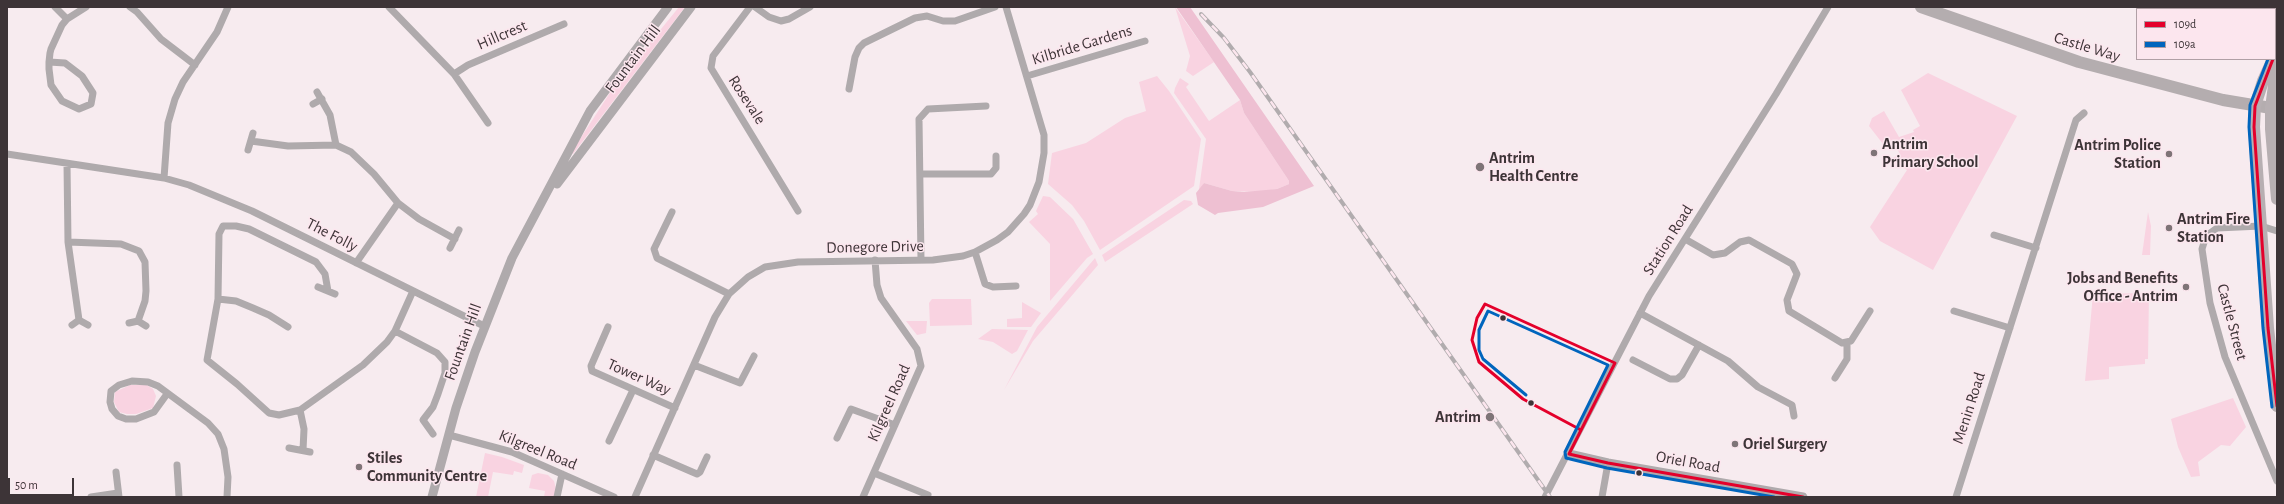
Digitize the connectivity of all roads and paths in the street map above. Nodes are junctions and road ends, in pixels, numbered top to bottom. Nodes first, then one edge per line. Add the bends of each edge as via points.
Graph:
1 (55, 7) edge
2 (86, 7) edge
3 (130, 7) edge
4 (228, 7) edge
5 (389, 7) edge
6 (668, 7) edge
7 (691, 7) edge
8 (750, 7) edge
9 (755, 7) edge
10 (810, 7) edge
11 (995, 7) edge
12 (1006, 7) edge
13 (1828, 7) edge
14 (1921, 7) edge
15 (66, 19) junction
16 (564, 24) dead end
17 (1145, 41) dead end
18 (2273, 60) edge
19 (49, 62) junction
20 (2277, 63) edge
21 (195, 65) junction
22 (454, 74) junction
23 (1027, 76) junction
24 (849, 89) dead end
25 (317, 92) dead end
26 (322, 99) junction
27 (313, 104) dead end
28 (986, 106) dead end
29 (2255, 106) junction
30 (2271, 108) junction
31 (2084, 113) dead end
32 (488, 123) dead end
33 (253, 133) dead end
34 (251, 141) junction
35 (336, 145) junction
36 (248, 150) dead end
37 (7, 154) edge
38 (996, 156) dead end
39 (67, 164) junction
40 (920, 174) junction
41 (164, 178) junction
42 (2277, 199) edge
43 (398, 203) junction
44 (541, 205) junction
45 (798, 211) dead end
46 (672, 212) dead end
47 (2261, 226) junction
48 (459, 230) dead end
49 (2277, 230) edge
50 (1994, 235) dead end
51 (455, 239) junction
52 (1685, 239) junction
53 (68, 242) junction
54 (450, 248) dead end
55 (2036, 248) junction
56 (975, 252) junction
57 (875, 260) junction
58 (921, 260) junction
59 (356, 263) junction
60 (1016, 286) dead end
61 (318, 287) dead end
62 (413, 291) junction
63 (729, 294) junction
64 (218, 299) junction
65 (1870, 311) dead end
66 (1954, 311) dead end
67 (1640, 314) junction
68 (79, 320) junction
69 (129, 322) dead end
70 (138, 322) junction
71 (72, 325) dead end
72 (88, 325) dead end
73 (146, 326) dead end
74 (484, 326) junction
75 (288, 327) dead end
76 (608, 327) dead end
77 (2010, 328) junction
78 (395, 331) junction
79 (1847, 343) junction
80 (1699, 345) junction
81 (754, 356) dead end
82 (1633, 360) dead end
83 (694, 365) junction
84 (1836, 378) dead end
85 (633, 390) junction
86 (167, 394) junction
87 (2277, 406) edge
88 (675, 408) junction
89 (300, 410) junction
90 (1794, 416) dead end
91 (895, 425) junction
92 (433, 434) dead end
93 (449, 435) junction
94 (837, 438) dead end
95 (610, 441) dead end
96 (289, 448) dead end
97 (1569, 454) junction
98 (653, 455) junction
99 (707, 457) dead end
100 (1608, 463) junction
101 (177, 464) dead end
102 (116, 472) dead end
103 (874, 473) junction
104 (562, 474) junction
105 (2277, 481) edge
106 (118, 495) edge
107 (928, 495) dead end
108 (91, 497) edge
109 (179, 497) edge
110 (228, 497) edge
111 (432, 497) edge
112 (557, 497) edge
113 (614, 497) edge
114 (635, 497) edge
115 (863, 497) edge
116 (1545, 497) edge
117 (1602, 497) edge
118 (1803, 497) edge
119 (1956, 497) edge

1 - 15 street
2 - 15 street
3 - 21 street via 161,39
4 - 21 street via 217,32
5 - 22 street
6 - 44 street, Fountain Hill via 590,111
7 - 44 street, Fountain Hill
8 - 45 street, Rosevale via 713,56 711,68
9 - 10 street via 770,18 781,21
11 - 24 street via 955,21 943,21 927,16 915,18 864,43 855,57
12 - 23 street, Donegore Drive
13 - 52 street, Station Road
14 - 29 main road, Castle Way via 2079,62
15 - 19 street via 52,45
16 - 22 street, Hillcrest via 468,65
17 - 23 street, Kilbride Gardens
18 - 29 highway
19 - 19 street via 65,64 82,76 93,93 91,104 79,109 60,99 51,85
20 - 30 highway
21 - 41 street via 183,82 172,108 167,133
22 - 32 street
23 - 56 street, Donegore Drive via 1044,135 1039,182 1030,205 1016,223 997,240
25 - 26 street
26 - 27 street
26 - 35 street via 333,126
28 - 40 street via 934,108 921,114
29 - 30 main road, Castle Way
29 - 47 highway via 2254,127
30 - 42 highway
31 - 55 street, Menin Road via 2076,120
33 - 34 street
34 - 35 street via 288,146
34 - 36 street
35 - 43 street via 361,160
37 - 39 street, The Folly
38 - 40 street via 996,168 991,174
39 - 41 street, The Folly
39 - 53 street
40 - 58 street
41 - 59 street, The Folly via 196,187 252,211
43 - 51 street via 419,219
43 - 59 street
44 - 74 street, Fountain Hill via 512,258
46 - 63 street via 654,249 656,258
47 - 49 street, Castle Street
47 - 87 highway via 2268,328
47 - 105 street, Castle Street via 2213,230 2204,239 2203,255 2210,303 2225,357
48 - 51 street
50 - 55 street
51 - 54 street
52 - 67 street, Station Road
52 - 79 street via 1713,255 1725,253 1740,242 1749,240 1792,264 1797,274 1787,300 1789,311 1842,343
53 - 68 street
53 - 70 street via 121,244 139,251 145,262 146,291
55 - 77 street, Menin Road
56 - 58 street, Donegore Drive via 948,259
56 - 60 street via 985,284 992,287
57 - 58 street, Donegore Drive
57 - 63 street, Donegore Drive via 774,265 753,274
57 - 91 street, Kilgreel Road via 881,298 917,349 921,360 919,375
59 - 62 street, The Folly
61 - 64 street via 331,293 324,271 316,262 249,229 228,225 221,228 219,234
62 - 74 street, The Folly
62 - 78 street
63 - 83 street, Donegore Drive via 715,317
64 - 75 street via 236,301
64 - 89 street via 207,352 209,363 269,413 279,415
65 - 79 street via 1851,341
66 - 77 street
67 - 80 street
67 - 97 street, Station Road
68 - 71 street
68 - 72 street
69 - 70 street
70 - 73 street
74 - 93 street, Fountain Hill
76 - 85 street, Tower Way via 591,370
77 - 119 street, Menin Road
78 - 89 street via 363,365
78 - 92 street via 437,353 445,362 445,374 438,394 424,420
79 - 84 street via 1847,359
80 - 82 street via 1682,375 1677,379 1670,379
80 - 90 street via 1728,361 1758,387 1792,405
81 - 83 street via 740,383
83 - 88 street, Donegore Drive
85 - 88 street, Tower Way
85 - 95 street
86 - 86 street via 148,382 127,382 112,390 110,402 118,416 136,419 154,412
86 - 110 street via 208,423 218,434 227,466
88 - 98 street, Donegore Drive
89 - 96 street via 306,451
91 - 94 street via 851,409
91 - 103 street, Kilgreel Road
93 - 104 street, Kilgreel Road via 512,452
93 - 111 street, Fountain Hill
97 - 100 street, Oriel Road
97 - 116 street, Station Road
98 - 99 street via 696,474 700,472
98 - 114 street, Donegore Drive
100 - 117 street
100 - 118 street, Oriel Road
101 - 109 street
102 - 106 street
103 - 107 street
103 - 115 street, Kilgreel Road
104 - 112 street
104 - 113 street, Kilgreel Road
106 - 108 street

